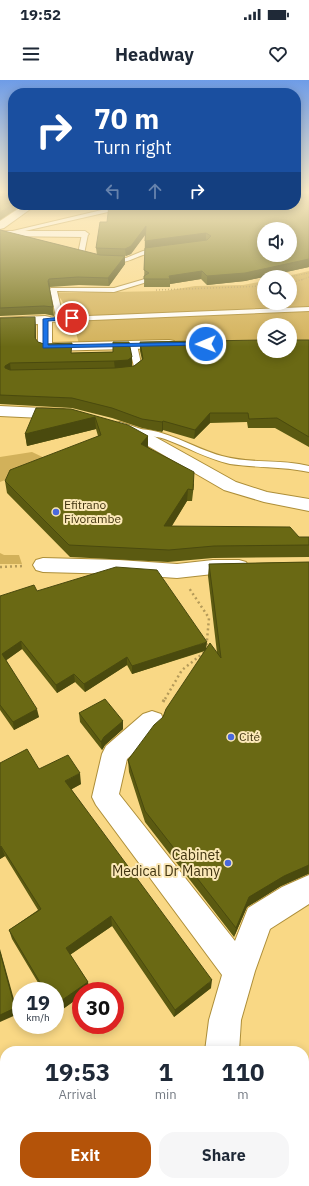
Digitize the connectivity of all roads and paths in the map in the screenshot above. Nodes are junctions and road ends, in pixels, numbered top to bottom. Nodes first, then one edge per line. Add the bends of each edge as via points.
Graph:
1 (85, 244) edge
2 (168, 249) edge
3 (74, 252) edge
4 (101, 260) edge
5 (309, 273) edge
6 (297, 275) edge
7 (309, 277) edge
8 (145, 281) edge
9 (297, 281) edge
10 (257, 285) edge
11 (114, 290) junction
12 (309, 309) edge
13 (60, 318) junction
14 (45, 320) junction
15 (0, 322) edge
16 (179, 344) edge
17 (132, 345) junction
18 (120, 374) edge
19 (0, 411) edge
20 (79, 416) edge
21 (106, 422) edge
22 (135, 432) junction
23 (309, 469) edge
24 (309, 505) edge
25 (43, 565) dead end
26 (261, 566) edge
27 (178, 571) junction
28 (152, 721) joint
29 (309, 889) edge
30 (239, 971) junction
31 (222, 1046) edge

1 - 3 lane via 85,255
2 - 4 lane via 145,252 127,260
5 - 6 path
7 - 9 path
8 - 11 lane
10 - 11 path
11 - 13 lane via 53,289
12 - 13 lane
13 - 14 lane
14 - 15 street
14 - 17 street via 45,347
16 - 17 street
17 - 18 lane via 138,368
19 - 20 street
21 - 22 street
22 - 23 lane via 162,435 222,460
22 - 24 street via 230,486 264,498
25 - 27 street
26 - 27 street
27 - 28 path via 209,618 206,651 182,670
28 - 30 street via 115,754 105,797
29 - 30 street via 292,897 260,919
30 - 31 street via 225,1020

